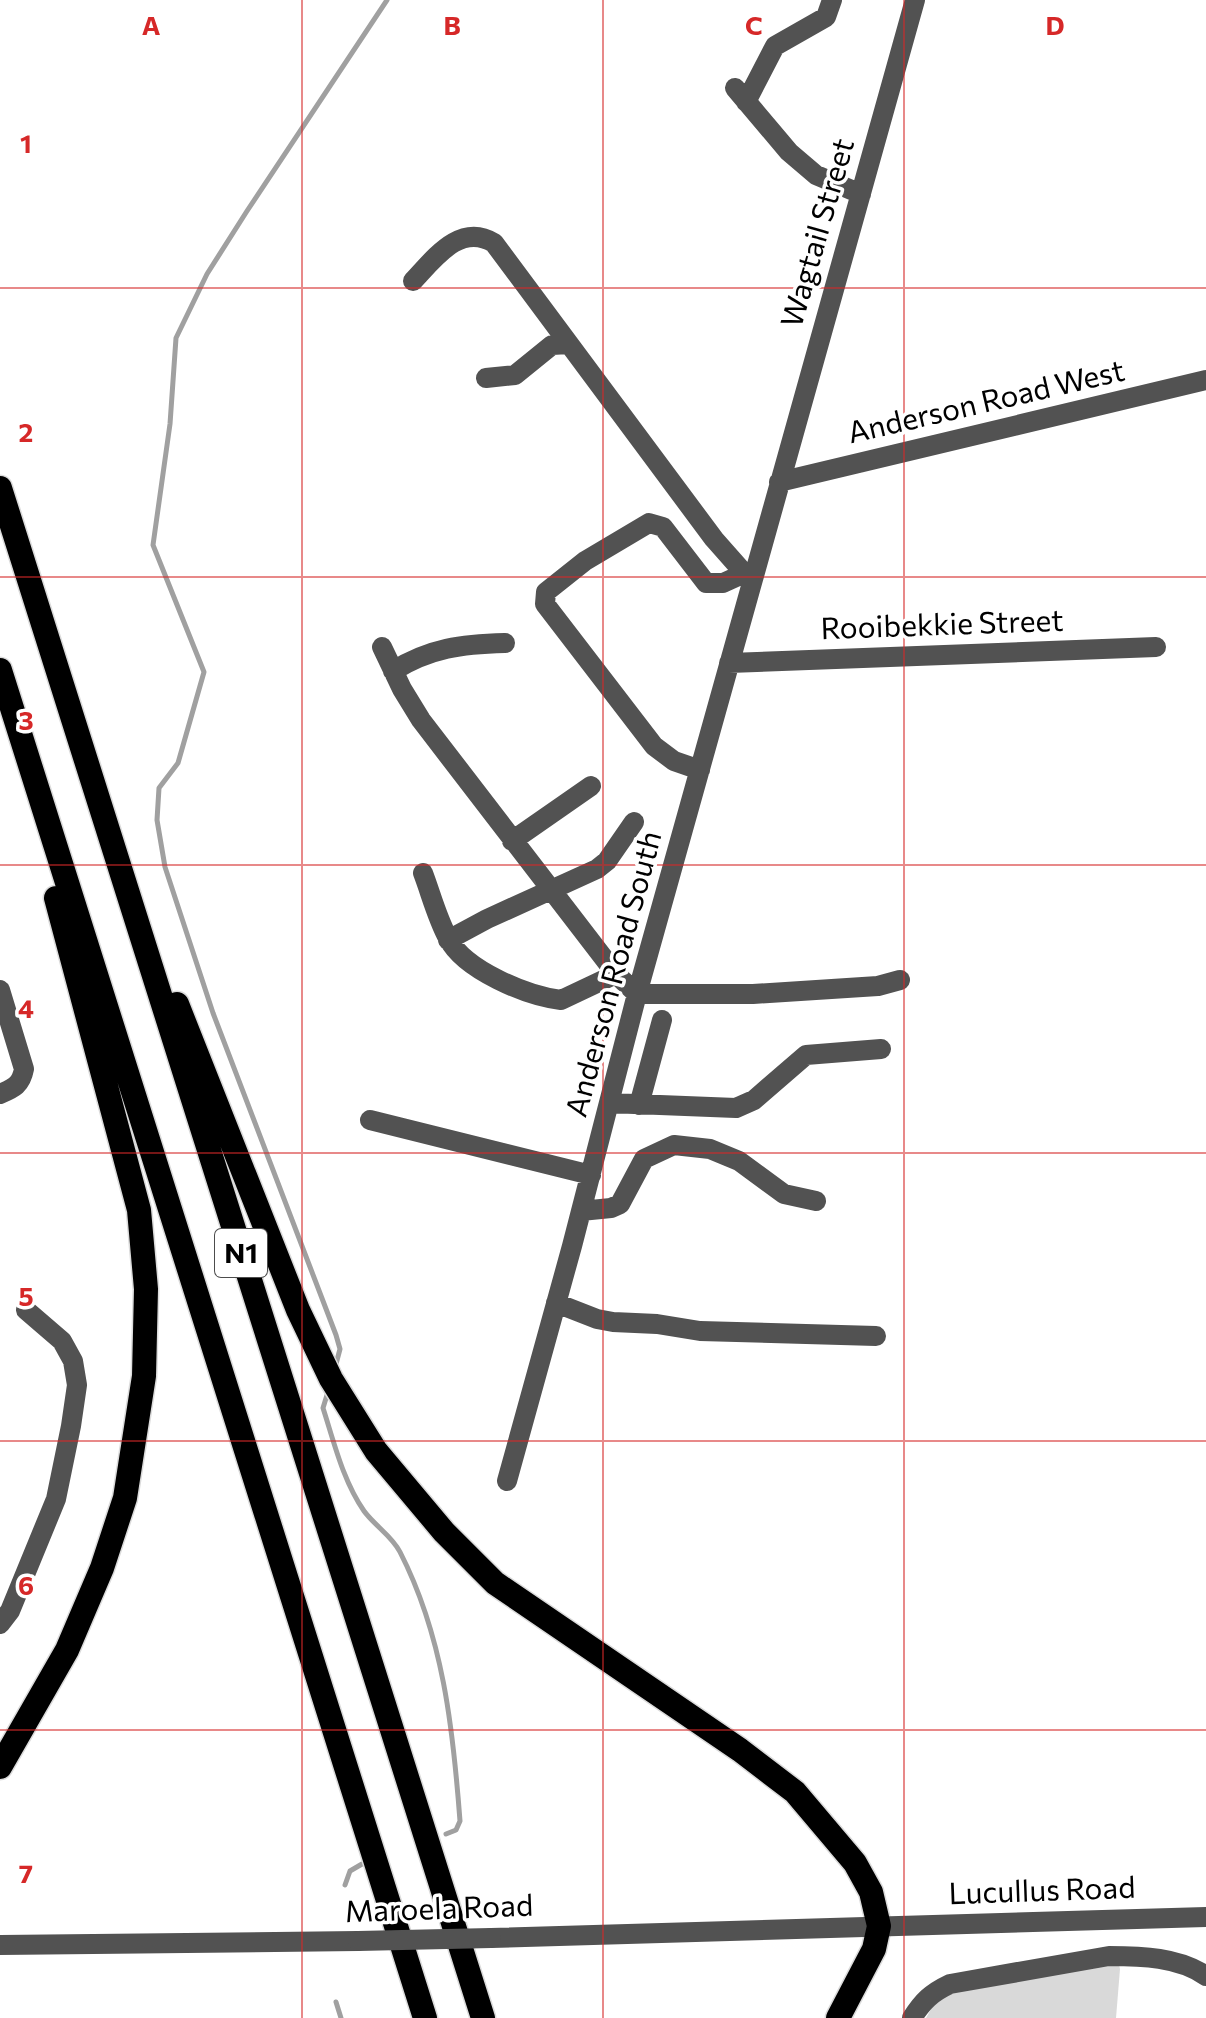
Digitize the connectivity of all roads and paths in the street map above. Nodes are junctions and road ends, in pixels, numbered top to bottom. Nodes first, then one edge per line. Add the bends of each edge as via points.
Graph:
1 (832, 0) edge
2 (915, 0) edge
3 (861, 194) junction
4 (413, 281) dead end
5 (569, 344) junction
6 (486, 378) dead end
7 (1206, 380) edge
8 (779, 482) junction
9 (0, 488) edge
10 (749, 577) junction
11 (505, 643) dead end
12 (382, 647) dead end
13 (1156, 647) dead end
14 (729, 663) junction
15 (0, 670) edge
16 (393, 671) junction
17 (0, 682) edge
18 (700, 770) junction
19 (591, 786) dead end
20 (103, 816) junction
21 (634, 822) dead end
22 (512, 841) junction
23 (423, 873) dead end
24 (551, 892) junction
25 (448, 940) junction
26 (616, 974) junction
27 (900, 980) dead end
28 (0, 990) edge
29 (637, 994) junction
30 (662, 1020) dead end
31 (881, 1049) dead end
32 (0, 1094) edge
33 (609, 1103) junction
34 (639, 1105) junction
35 (370, 1120) dead end
36 (591, 1175) junction
37 (816, 1201) dead end
38 (581, 1211) junction
39 (556, 1303) junction
40 (26, 1310) dead end
41 (876, 1336) dead end
42 (507, 1481) dead end
43 (0, 1624) edge
44 (0, 1767) edge
45 (1206, 1917) edge
46 (879, 1926) junction
47 (0, 1945) edge
48 (1206, 1976) edge
49 (425, 2018) edge
50 (483, 2018) edge
51 (838, 2018) edge
52 (912, 2018) edge

1 - 3 street via 826,17 775,46 740,95 816,175
2 - 3 street, Wagtail Street
3 - 8 street, Wagtail Street
4 - 5 street via 458,238 488,239
5 - 6 street via 552,345 515,375
5 - 10 street via 714,539
7 - 8 street, Anderson Road West
8 - 10 street, Anderson Road South
9 - 20 highway, N1
10 - 14 street, Anderson Road South
10 - 18 street via 706,583 663,527 649,523 585,561 544,597 654,746 674,761
11 - 16 street via 456,645
12 - 16 street
13 - 14 street, Rooibekkie Street
14 - 18 street, Anderson Road South
15 - 49 highway, N1
16 - 22 street via 421,720
17 - 44 highway via 139,1210 146,1289 144,1376 125,1498 67,1650
18 - 29 street, Anderson Road South
19 - 22 street
20 - 46 highway via 298,1310 331,1379 376,1451 495,1583 795,1792 855,1863 871,1892
20 - 50 highway, N1
21 - 24 street via 607,861
22 - 24 street
23 - 25 street
24 - 25 street
24 - 26 street
25 - 26 street via 480,970 556,1000 567,1000
26 - 29 street
27 - 29 street via 753,994
28 - 32 street via 24,1069 17,1087
29 - 33 street, Anderson Road South
30 - 34 street
31 - 34 street via 806,1055 754,1100 736,1108
33 - 34 street
33 - 36 street, Anderson Road South
35 - 36 street
36 - 38 street, Anderson Road South
37 - 38 street via 784,1194 739,1161 710,1149 674,1145 644,1159 620,1204
38 - 39 street, Anderson Road South
39 - 41 street via 603,1321 700,1331
39 - 42 street, Anderson Road South
40 - 43 street via 62,1341 77,1385 56,1499
45 - 46 street, Lucullus Road
46 - 47 street, Maroela Road, bridge
46 - 51 highway via 874,1949
48 - 52 street via 1171,1962 1109,1956 950,1984 932,1992

